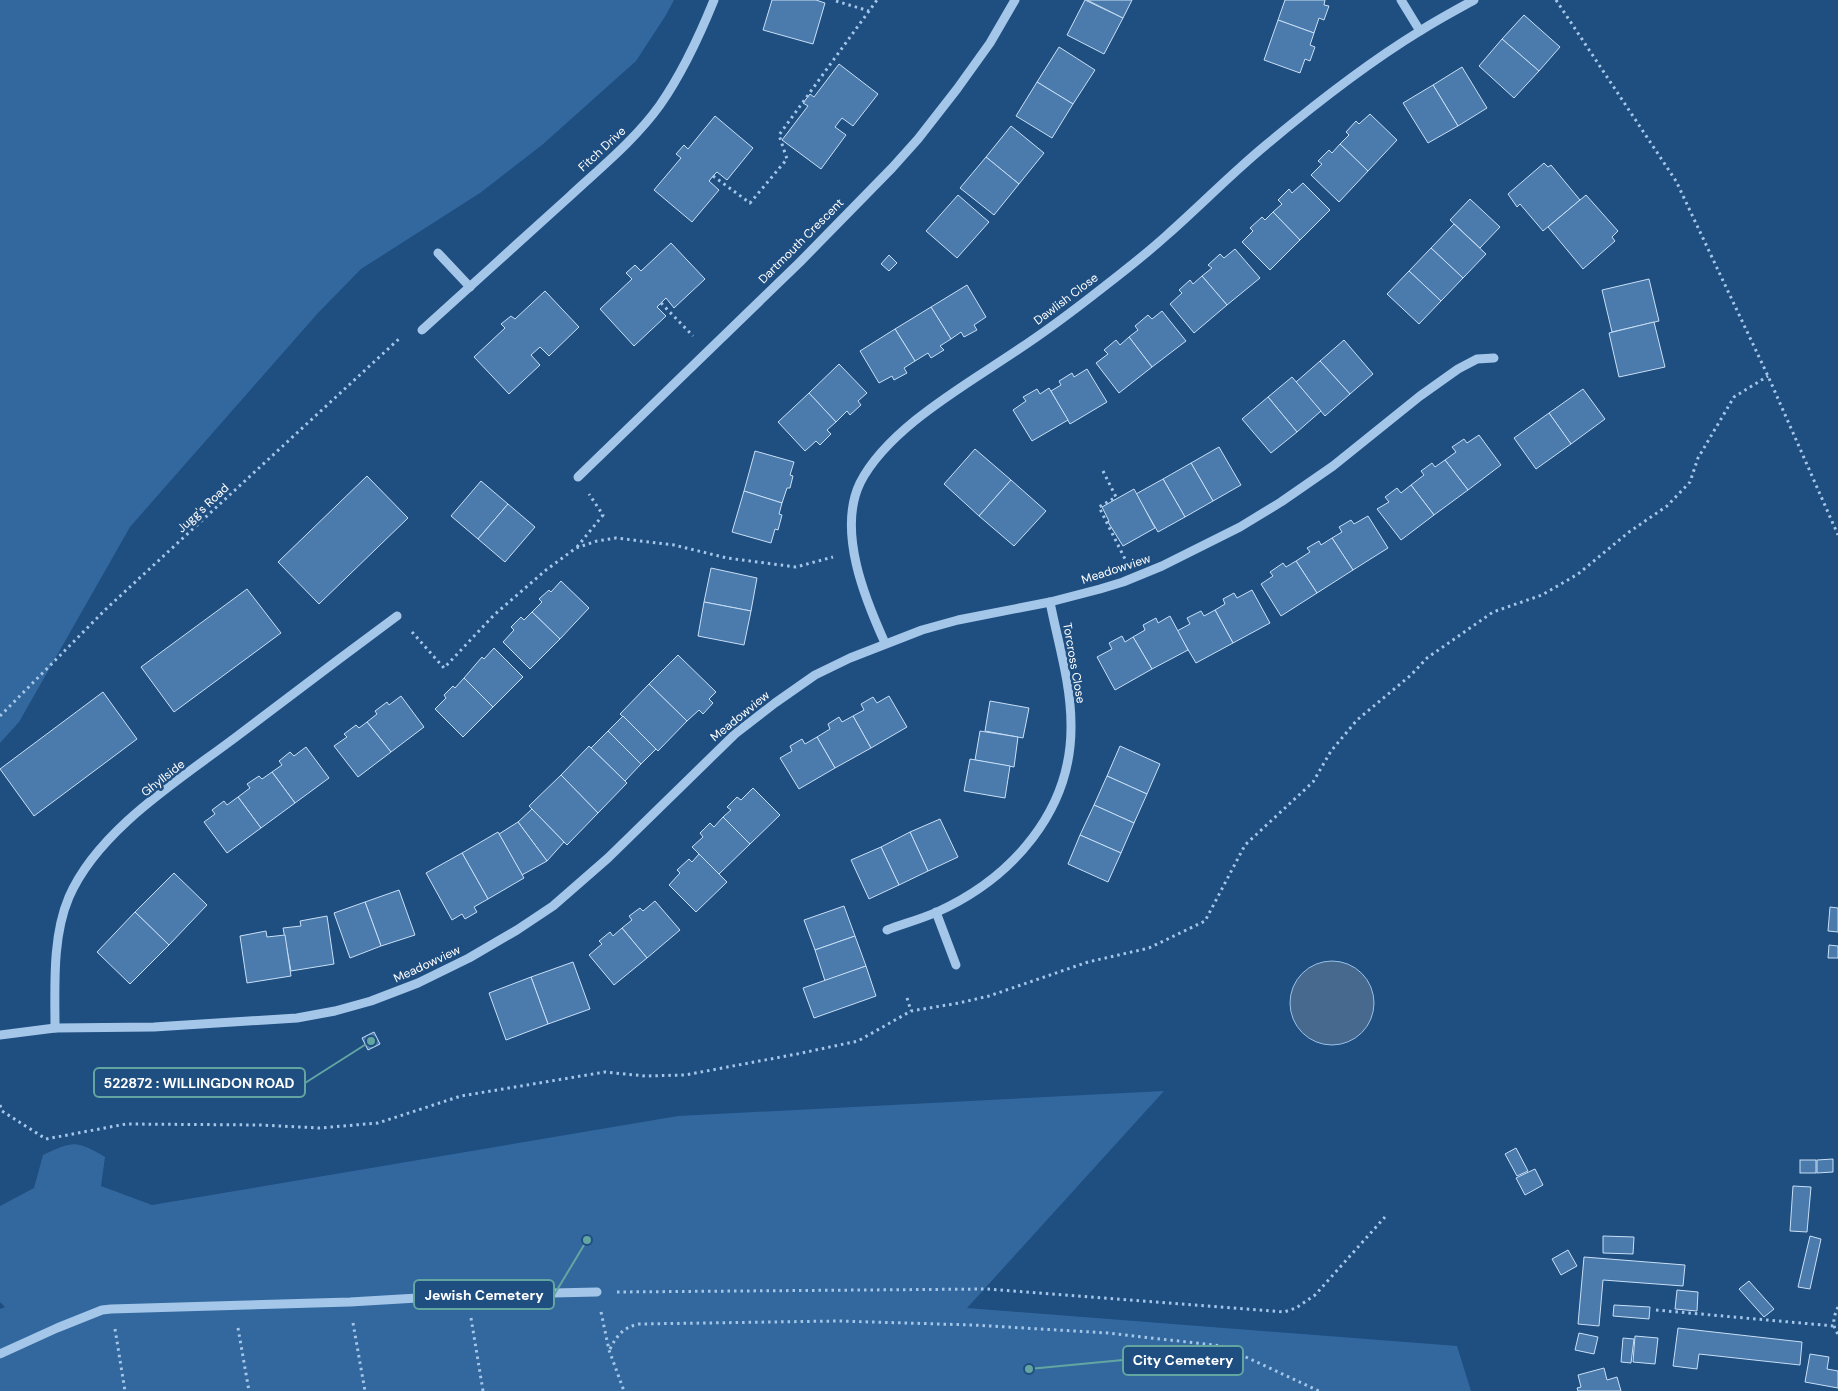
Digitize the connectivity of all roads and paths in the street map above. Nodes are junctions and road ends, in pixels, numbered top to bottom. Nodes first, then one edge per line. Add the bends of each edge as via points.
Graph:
1 (714, 0) edge
2 (836, 0) edge
3 (877, 0) edge
4 (1015, 0) edge
5 (1401, 0) edge
6 (1474, 0) edge
7 (1556, 0) edge
8 (869, 12) junction
9 (1420, 31) junction
10 (713, 176) dead end
11 (438, 253) dead end
12 (470, 287) junction
13 (661, 303) dead end
14 (422, 330) joint
15 (708, 351) junction
16 (1494, 358) dead end
17 (1103, 472) dead end
18 (578, 477) joint
19 (1838, 535) edge
20 (576, 548) junction
21 (854, 552) junction
22 (1133, 578) junction
23 (1050, 602) junction
24 (397, 616) joint
25 (885, 643) junction
26 (0, 716) edge
27 (936, 912) junction
28 (887, 930) dead end
29 (956, 964) dead end
30 (906, 998) dead end
31 (911, 1011) dead end
32 (55, 1028) junction
33 (0, 1035) edge
34 (1385, 1217) dead end
35 (597, 1292) junction
36 (468, 1295) junction
37 (350, 1302) junction
38 (234, 1305) junction
39 (1838, 1307) edge
40 (111, 1309) junction
41 (1656, 1310) dead end
42 (1834, 1326) junction
43 (1838, 1334) edge
44 (609, 1350) junction
45 (0, 1354) edge
46 (125, 1391) edge
47 (249, 1391) edge
48 (365, 1391) edge
49 (483, 1391) edge
50 (624, 1391) edge
51 (1319, 1391) edge

1 - 12 street, Fitch Drive via 694,50 678,78 638,132
2 - 8 path
3 - 8 path
4 - 15 street, Dartmouth Crescent via 958,90 918,139 800,262
5 - 9 street
6 - 9 street, Dawlish Close
7 - 19 path via 1676,181 1768,376
8 - 10 path via 778,135 786,159 750,203
9 - 21 street, Dawlish Close via 1320,102 1265,146 1167,235 1101,289 944,399 891,441 870,466 859,486 852,530
11 - 12 street
12 - 14 street, Fitch Drive
13 - 15 path
14 - 26 path, Jugg's Road via 416,324 408,330 106,609
15 - 18 street, Dartmouth Crescent
16 - 22 street, Meadowview via 1477,359 1445,378 1333,466 1281,502 1210,543
17 - 22 path via 1116,497 1099,507
18 - 20 path via 603,515
20 - 21 path via 616,538 796,567
20 - 24 path via 494,615 444,668
21 - 25 street, Dawlish Close via 861,588
22 - 23 street, Meadowview
23 - 25 street, Meadowview via 958,620
23 - 27 street, Torcross Close via 1069,695 1071,725 1069,752 1060,789 1042,827 1014,861 991,880
24 - 32 street, Ghyllside via 160,795 96,852 85,867 63,913 58,942
25 - 32 street, Meadowview via 816,676 754,718 608,858 552,906 469,958 418,983 371,1001 297,1018 154,1027
27 - 28 street, Torcross Close
27 - 29 street
30 - 31 path
32 - 33 street, Meadowview
34 - 35 path via 1315,1295 1284,1312 987,1289
35 - 36 street
35 - 44 path
36 - 37 street
36 - 49 path
37 - 38 street
37 - 48 path
38 - 40 street
38 - 47 path
39 - 42 path
40 - 45 street via 57,1328
40 - 46 path
41 - 42 path
42 - 43 path
44 - 50 path
44 - 51 path via 622,1331 639,1324 838,1321 973,1324 1108,1333 1222,1346

